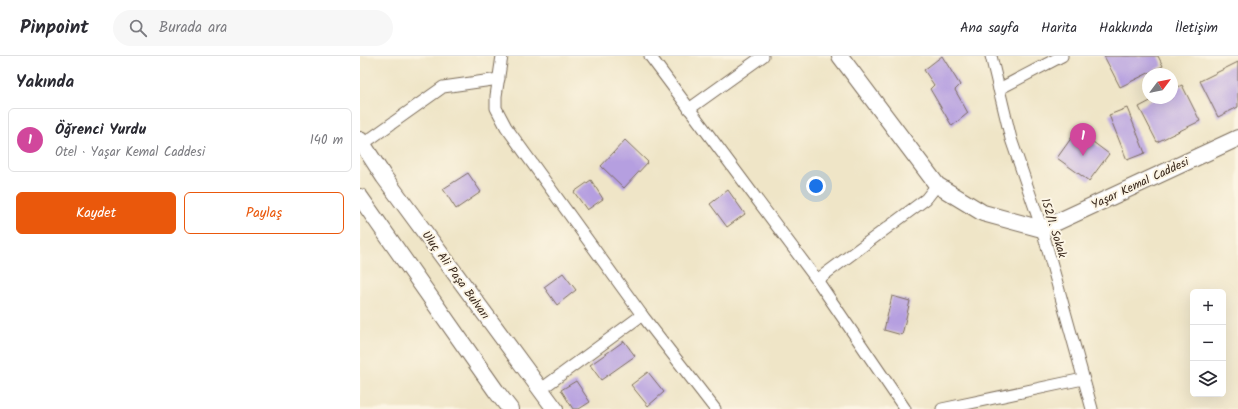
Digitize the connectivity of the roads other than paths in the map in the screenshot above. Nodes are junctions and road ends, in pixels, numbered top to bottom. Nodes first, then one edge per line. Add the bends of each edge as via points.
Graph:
1 (502, 56) edge
2 (650, 56) edge
3 (763, 56) edge
4 (840, 56) edge
5 (991, 56) edge
6 (1062, 56) edge
7 (498, 79) junction
8 (999, 89) junction
9 (689, 109) junction
10 (1238, 138) edge
11 (362, 142) edge
12 (937, 185) junction
13 (360, 197) edge
14 (1042, 228) junction
15 (817, 280) junction
16 (642, 315) junction
17 (1083, 379) junction
18 (540, 390) junction
19 (510, 409) edge
20 (554, 409) edge
21 (715, 409) edge
22 (905, 409) edge
23 (942, 409) edge
24 (1092, 409) edge

1 - 7 street
2 - 9 street
3 - 9 street
4 - 12 street
5 - 8 street, 152/1. Sokak
6 - 8 street
7 - 11 street via 443,86
7 - 16 street via 496,108 506,127
8 - 14 street, 152/1. Sokak via 1011,139
9 - 15 street
10 - 14 street, Yaşar Kemal Caddesi
11 - 18 street, Uluç Ali Paşa Bulvarı via 384,177
12 - 14 street via 983,213
12 - 15 street via 926,199
13 - 19 street
14 - 17 street, 152/1. Sokak
15 - 22 street
16 - 18 street
16 - 21 street
17 - 23 street
17 - 24 street, 152/1. Sokak
18 - 20 street, Uluç Ali Paşa Bulvarı

